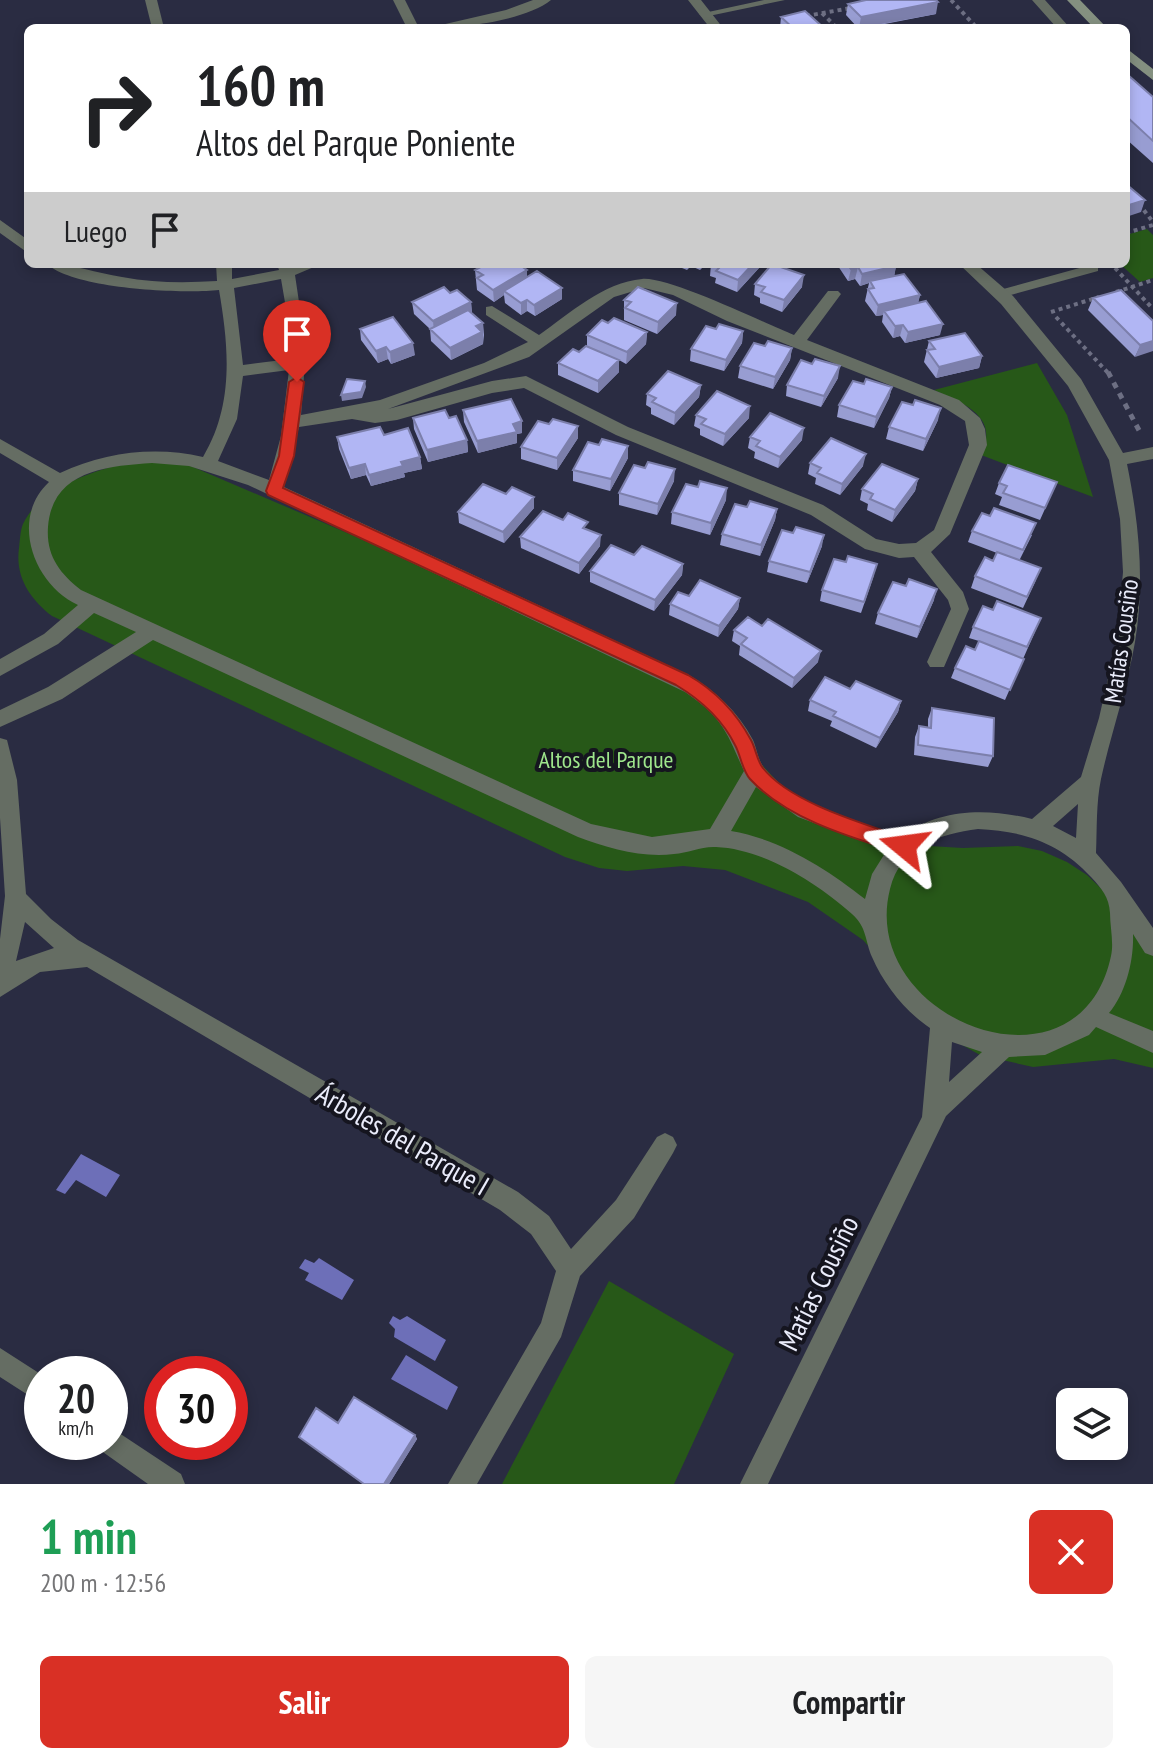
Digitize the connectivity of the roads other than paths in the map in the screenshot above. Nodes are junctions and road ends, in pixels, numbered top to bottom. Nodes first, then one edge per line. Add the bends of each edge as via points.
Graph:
1 (151, 0) edge
2 (399, 0) edge
3 (545, 0) edge
4 (694, 0) edge
5 (780, 0) edge
6 (1038, 0) edge
7 (1073, 0) edge
8 (704, 14) junction
9 (157, 24) edge
10 (411, 24) edge
11 (454, 24) edge
12 (713, 24) edge
13 (1060, 24) edge
14 (1097, 24) edge
15 (1130, 56) edge
16 (1153, 76) edge
17 (0, 225) edge
18 (24, 245) edge
19 (67, 268) edge
20 (224, 268) edge
21 (286, 268) edge
22 (641, 268) edge
23 (971, 268) edge
24 (1094, 268) dead end
25 (644, 283) junction
26 (225, 286) junction
27 (833, 294) dead end
28 (1000, 294) junction
29 (492, 311) dead end
30 (537, 341) junction
31 (797, 342) junction
32 (523, 353) junction
33 (296, 364) junction
34 (234, 372) junction
35 (526, 382) junction
36 (428, 398) junction
37 (293, 422) junction
38 (0, 445) edge
39 (1153, 453) edge
40 (1118, 460) junction
41 (207, 465) junction
42 (61, 481) junction
43 (274, 491) junction
44 (919, 550) junction
45 (92, 604) junction
46 (151, 632) junction
47 (937, 662) dead end
48 (0, 668) edge
49 (0, 719) edge
50 (0, 746) edge
51 (754, 772) junction
52 (1090, 782) junction
53 (1036, 828) junction
54 (716, 838) junction
55 (904, 846) junction
56 (1085, 855) junction
57 (1120, 897) junction
58 (18, 900) junction
59 (874, 921) junction
60 (1153, 946) edge
61 (92, 958) junction
62 (0, 976) edge
63 (0, 987) edge
64 (1105, 1022) junction
65 (942, 1024) junction
66 (1153, 1042) edge
67 (1004, 1047) junction
68 (936, 1109) junction
69 (665, 1145) dead end
70 (569, 1269) junction
71 (0, 1361) edge
72 (24, 1378) edge
73 (128, 1453) edge
74 (171, 1484) edge
75 (462, 1484) edge
76 (754, 1484) edge

1 - 9 street
2 - 10 street
3 - 11 street
4 - 8 street
5 - 8 lane
6 - 13 street
7 - 14 street
8 - 12 street
15 - 16 street
17 - 18 street
19 - 26 street via 148,287
20 - 26 street
21 - 26 street
21 - 33 street
22 - 25 street
23 - 28 street, Matías Cousiño
24 - 28 lane
25 - 30 street via 609,294
25 - 31 street
26 - 34 street via 233,324
27 - 31 street
28 - 40 street, Matías Cousiño via 1075,383
29 - 30 street
30 - 32 street
31 - 44 street via 946,401 976,423 978,445 941,534
32 - 35 street via 520,368
32 - 36 street
33 - 34 street
33 - 37 street
34 - 41 street via 230,424
35 - 36 street
35 - 44 street via 622,431 817,510 879,548
36 - 37 street via 375,417 352,413
37 - 43 street
38 - 42 street
39 - 40 street
40 - 52 street, Matías Cousiño via 1132,572 1126,639
41 - 42 street via 139,456
41 - 43 street
42 - 45 street via 43,503 38,538 50,573
43 - 51 street via 698,689 727,715
44 - 47 street via 960,609
45 - 46 street
45 - 48 street via 51,639
46 - 49 street via 55,693
46 - 54 street via 585,831 648,845
50 - 58 street
51 - 54 street
51 - 55 street via 789,800 829,821
52 - 53 street
52 - 56 street, Matías Cousiño
53 - 55 street via 978,818 925,831
53 - 56 street
54 - 59 street via 766,852 797,868 847,897
55 - 59 street via 876,893
56 - 57 street
57 - 60 street
57 - 64 street via 1136,950 1133,977 1123,1002
58 - 61 street, Árboles del Parque I via 63,945
58 - 62 street
59 - 65 street via 887,966 901,988
61 - 63 street via 68,956 33,963
61 - 70 street, Árboles del Parque I via 509,1201 540,1225
64 - 66 street
64 - 67 street via 1077,1039 1042,1049
65 - 67 street
65 - 68 street, Matías Cousiño
67 - 68 street, Matías Cousiño
68 - 76 street, Matías Cousiño
69 - 70 street via 625,1209
70 - 75 street via 552,1328
71 - 72 street
73 - 74 street

